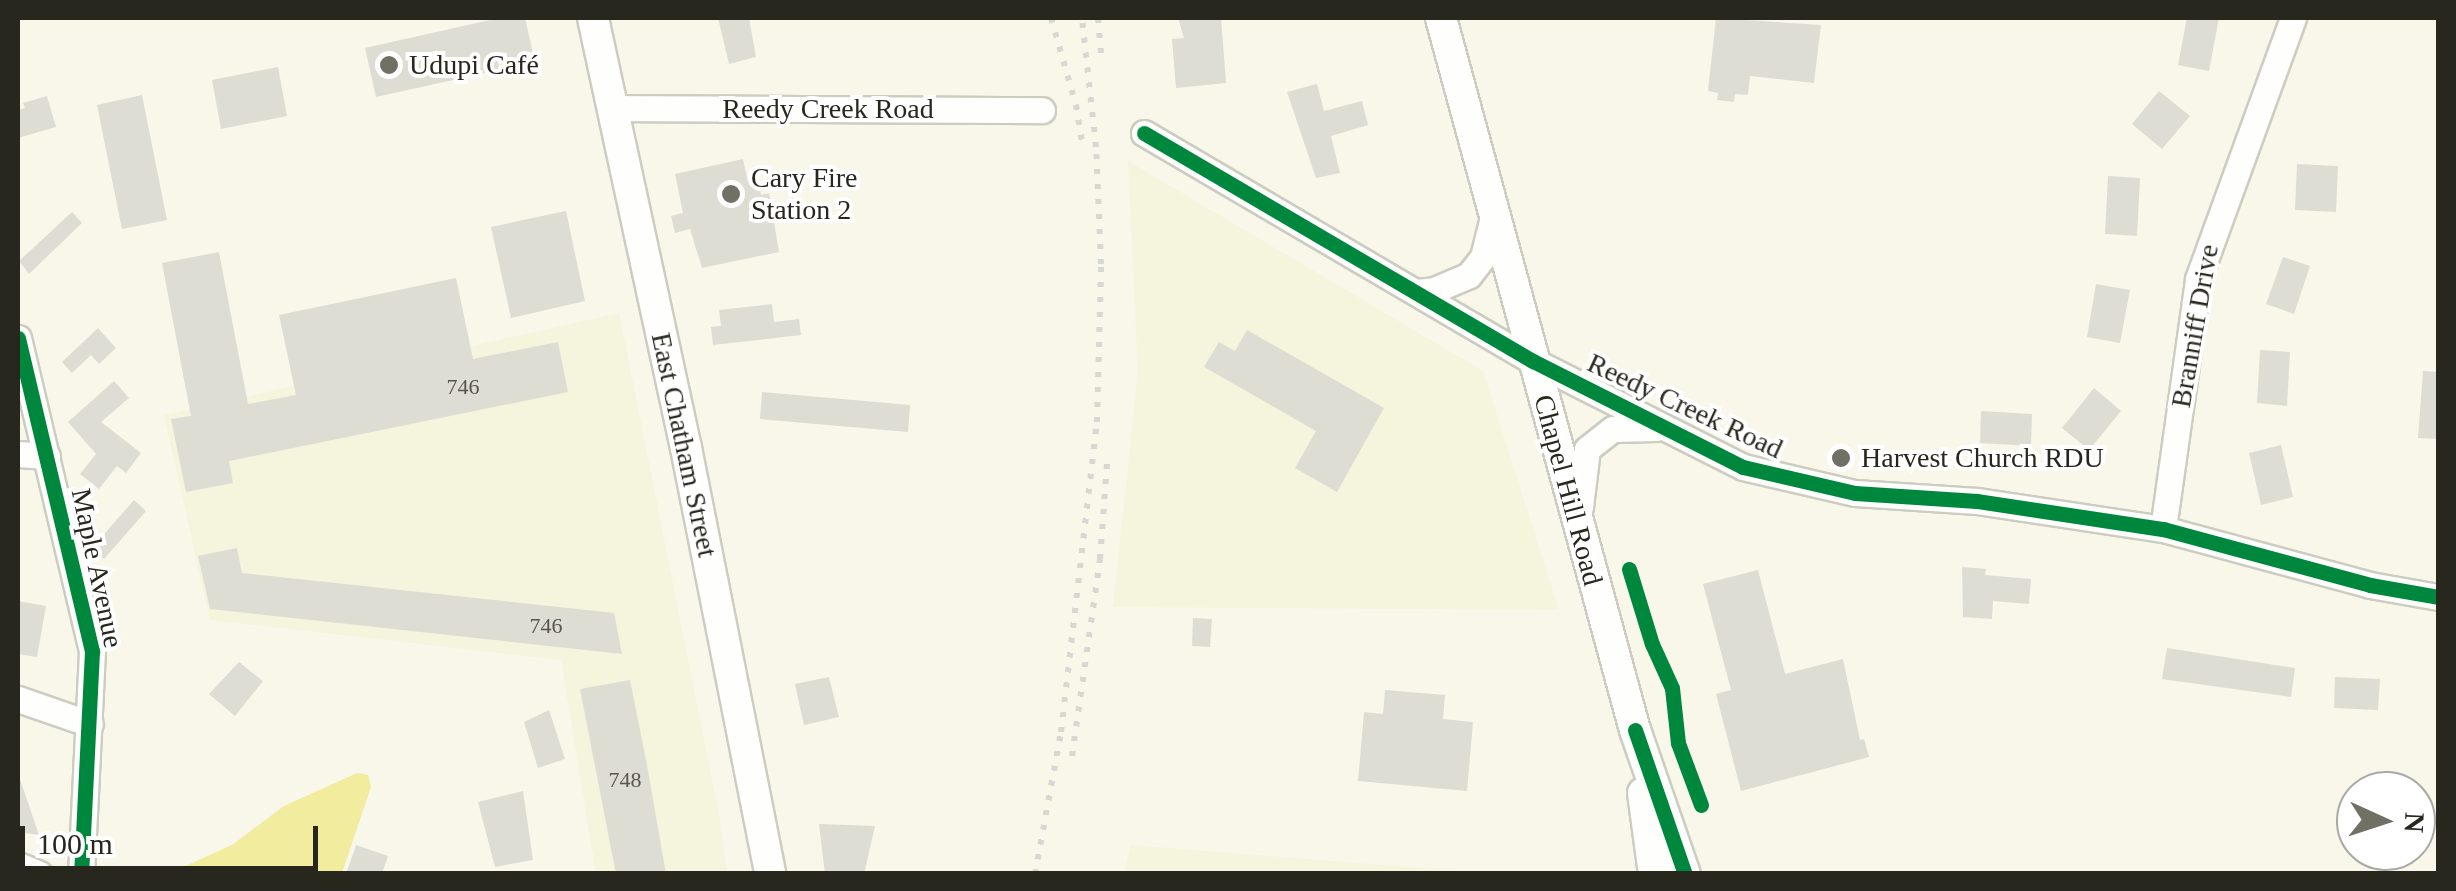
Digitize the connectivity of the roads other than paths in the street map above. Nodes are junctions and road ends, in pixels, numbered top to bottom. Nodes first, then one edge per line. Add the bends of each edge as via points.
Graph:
1 (593, 18) edge
2 (1441, 18) edge
3 (2293, 18) edge
4 (614, 108) junction
5 (1042, 110) dead end
6 (1144, 132) dead end
7 (1493, 216) junction
8 (1416, 292) junction
9 (18, 338) edge
10 (1533, 362) junction
11 (1664, 429) junction
12 (18, 454) edge
13 (46, 456) junction
14 (2163, 529) junction
15 (1581, 537) junction
16 (2438, 597) edge
17 (18, 700) edge
18 (90, 724) junction
19 (1635, 730) junction
20 (18, 865) edge
21 (39, 874) edge
22 (82, 874) edge
23 (770, 874) edge
24 (1654, 874) edge
25 (1685, 874) edge

1 - 4 main road, East Chatham Street
2 - 7 main road, Chapel Hill Road
3 - 14 street, Branniff Drive via 2198,278
4 - 5 street, Reedy Creek Road
4 - 23 main road, East Chatham Street
6 - 8 street, Reedy Creek Road
7 - 8 street via 1483,257 1469,275
7 - 10 main road, Chapel Hill Road
8 - 10 street, Reedy Creek Road
9 - 13 street, Maple Avenue
10 - 11 street, Reedy Creek Road
10 - 15 main road, Chapel Hill Road
11 - 14 street, Reedy Creek Road via 1742,467 1800,483 2032,507
11 - 15 street, Reedy Creek Road via 1613,429 1587,449
12 - 13 street
13 - 18 street, Maple Avenue via 92,651
14 - 16 street, Reedy Creek Road
15 - 19 main road, Chapel Hill Road
17 - 18 street
18 - 22 street, Maple Avenue
19 - 24 main road, Chapel Hill Road
19 - 25 main road, Chapel Hill Road
20 - 21 street

